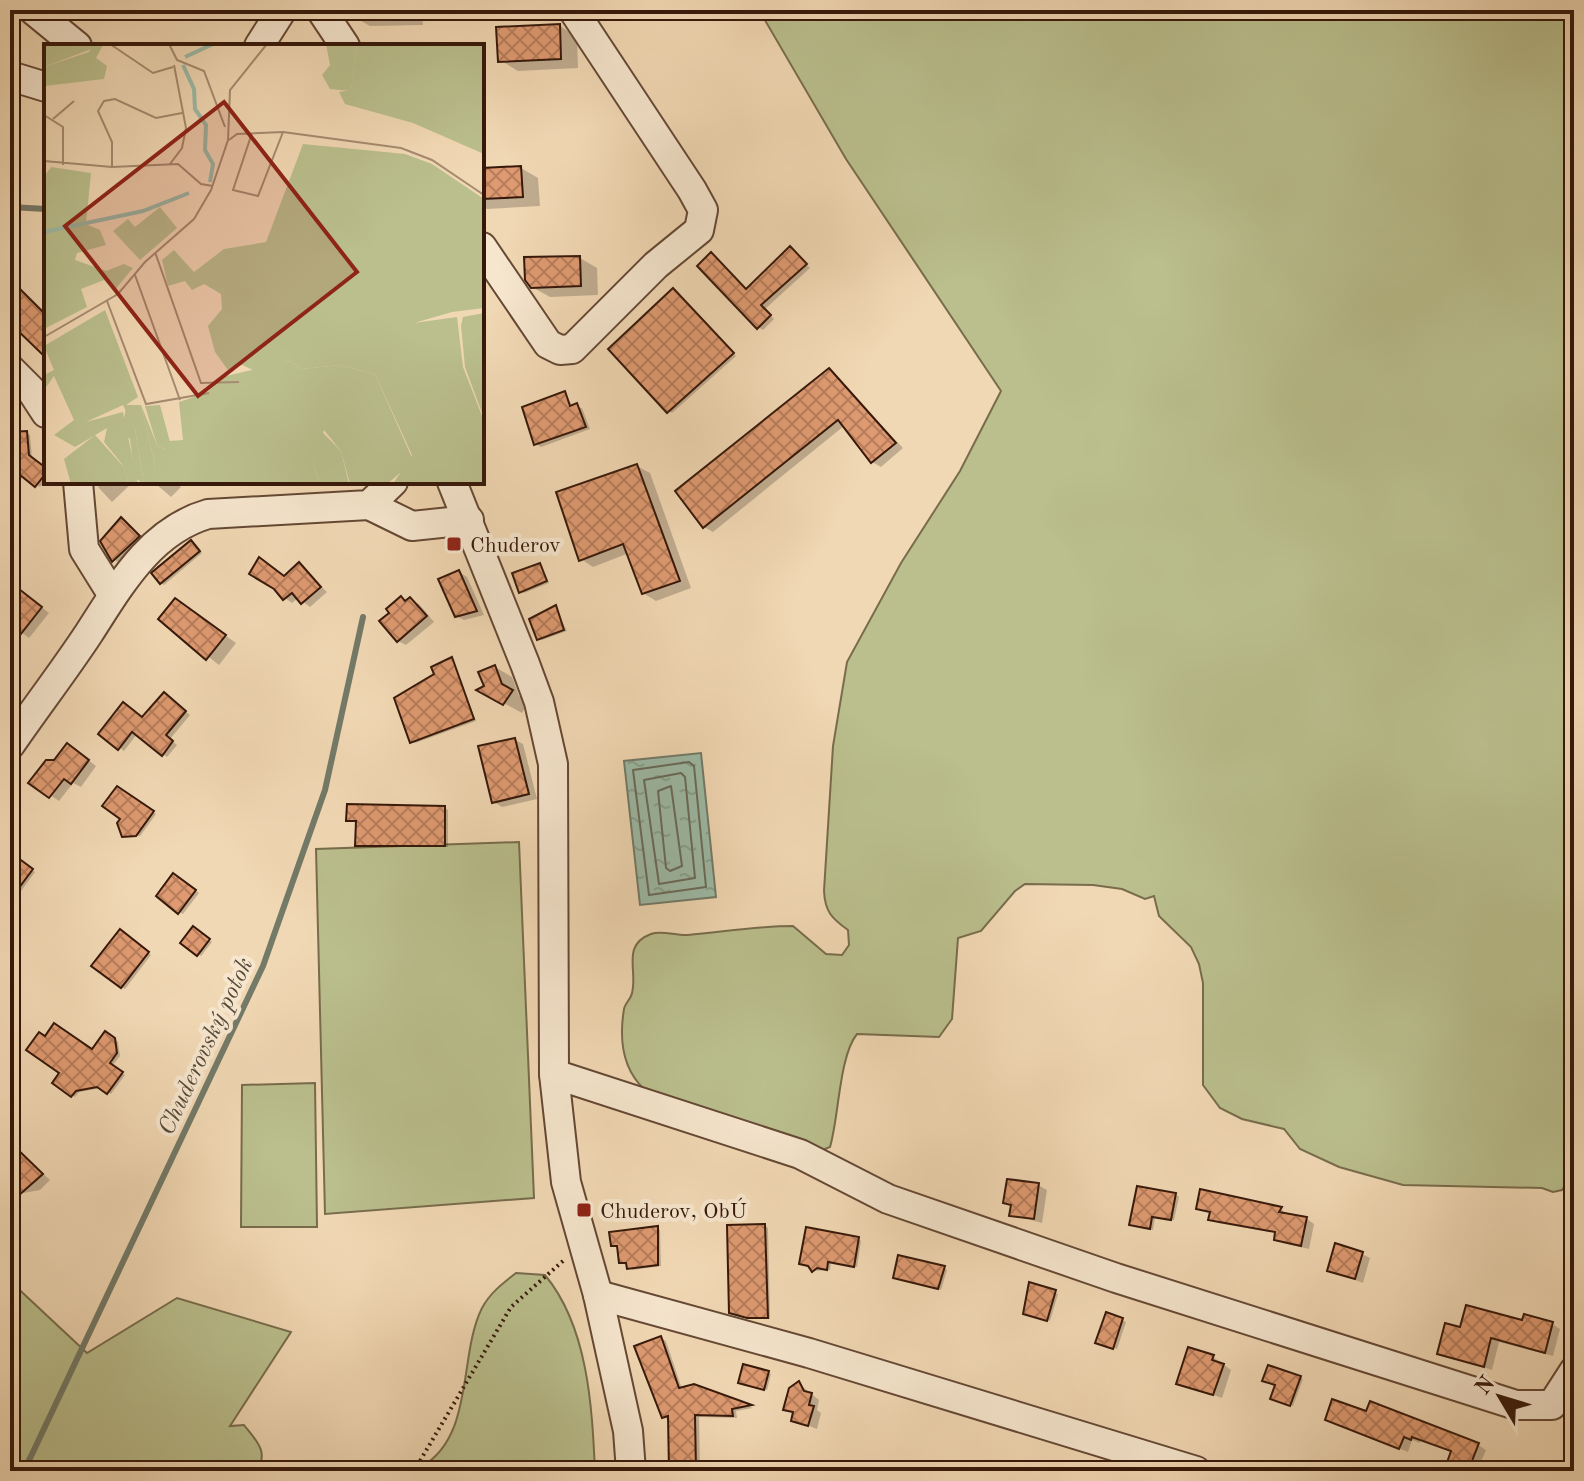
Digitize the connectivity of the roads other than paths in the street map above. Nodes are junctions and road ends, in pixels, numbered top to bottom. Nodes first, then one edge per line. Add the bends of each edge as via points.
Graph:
1 (33, 10) edge
2 (282, 10) edge
3 (321, 10) edge
4 (573, 10) edge
5 (75, 44) edge
6 (260, 44) edge
7 (344, 44) edge
8 (10, 76) edge
9 (44, 86) edge
10 (484, 250) edge
11 (10, 369) edge
12 (44, 410) edge
13 (78, 484) edge
14 (393, 484) edge
15 (453, 484) edge
16 (390, 515) junction
17 (469, 520) junction
18 (112, 594) junction
19 (10, 745) edge
20 (554, 1074) junction
21 (598, 1295) junction
22 (1574, 1371) edge
23 (631, 1471) edge
24 (1196, 1471) edge

1 - 5 street
2 - 6 street
3 - 7 street
4 - 10 street via 692,190 703,222 572,349 548,344
8 - 9 street
11 - 12 street
13 - 18 street via 84,549
14 - 16 street
15 - 17 street
16 - 17 street
16 - 18 street via 208,514 185,521 148,551
17 - 20 street via 539,702 553,764
18 - 19 street
20 - 21 street via 566,1182
20 - 22 street via 800,1154 888,1199 1116,1278 1516,1405 1552,1405
21 - 23 street via 628,1431
21 - 24 street via 824,1357

